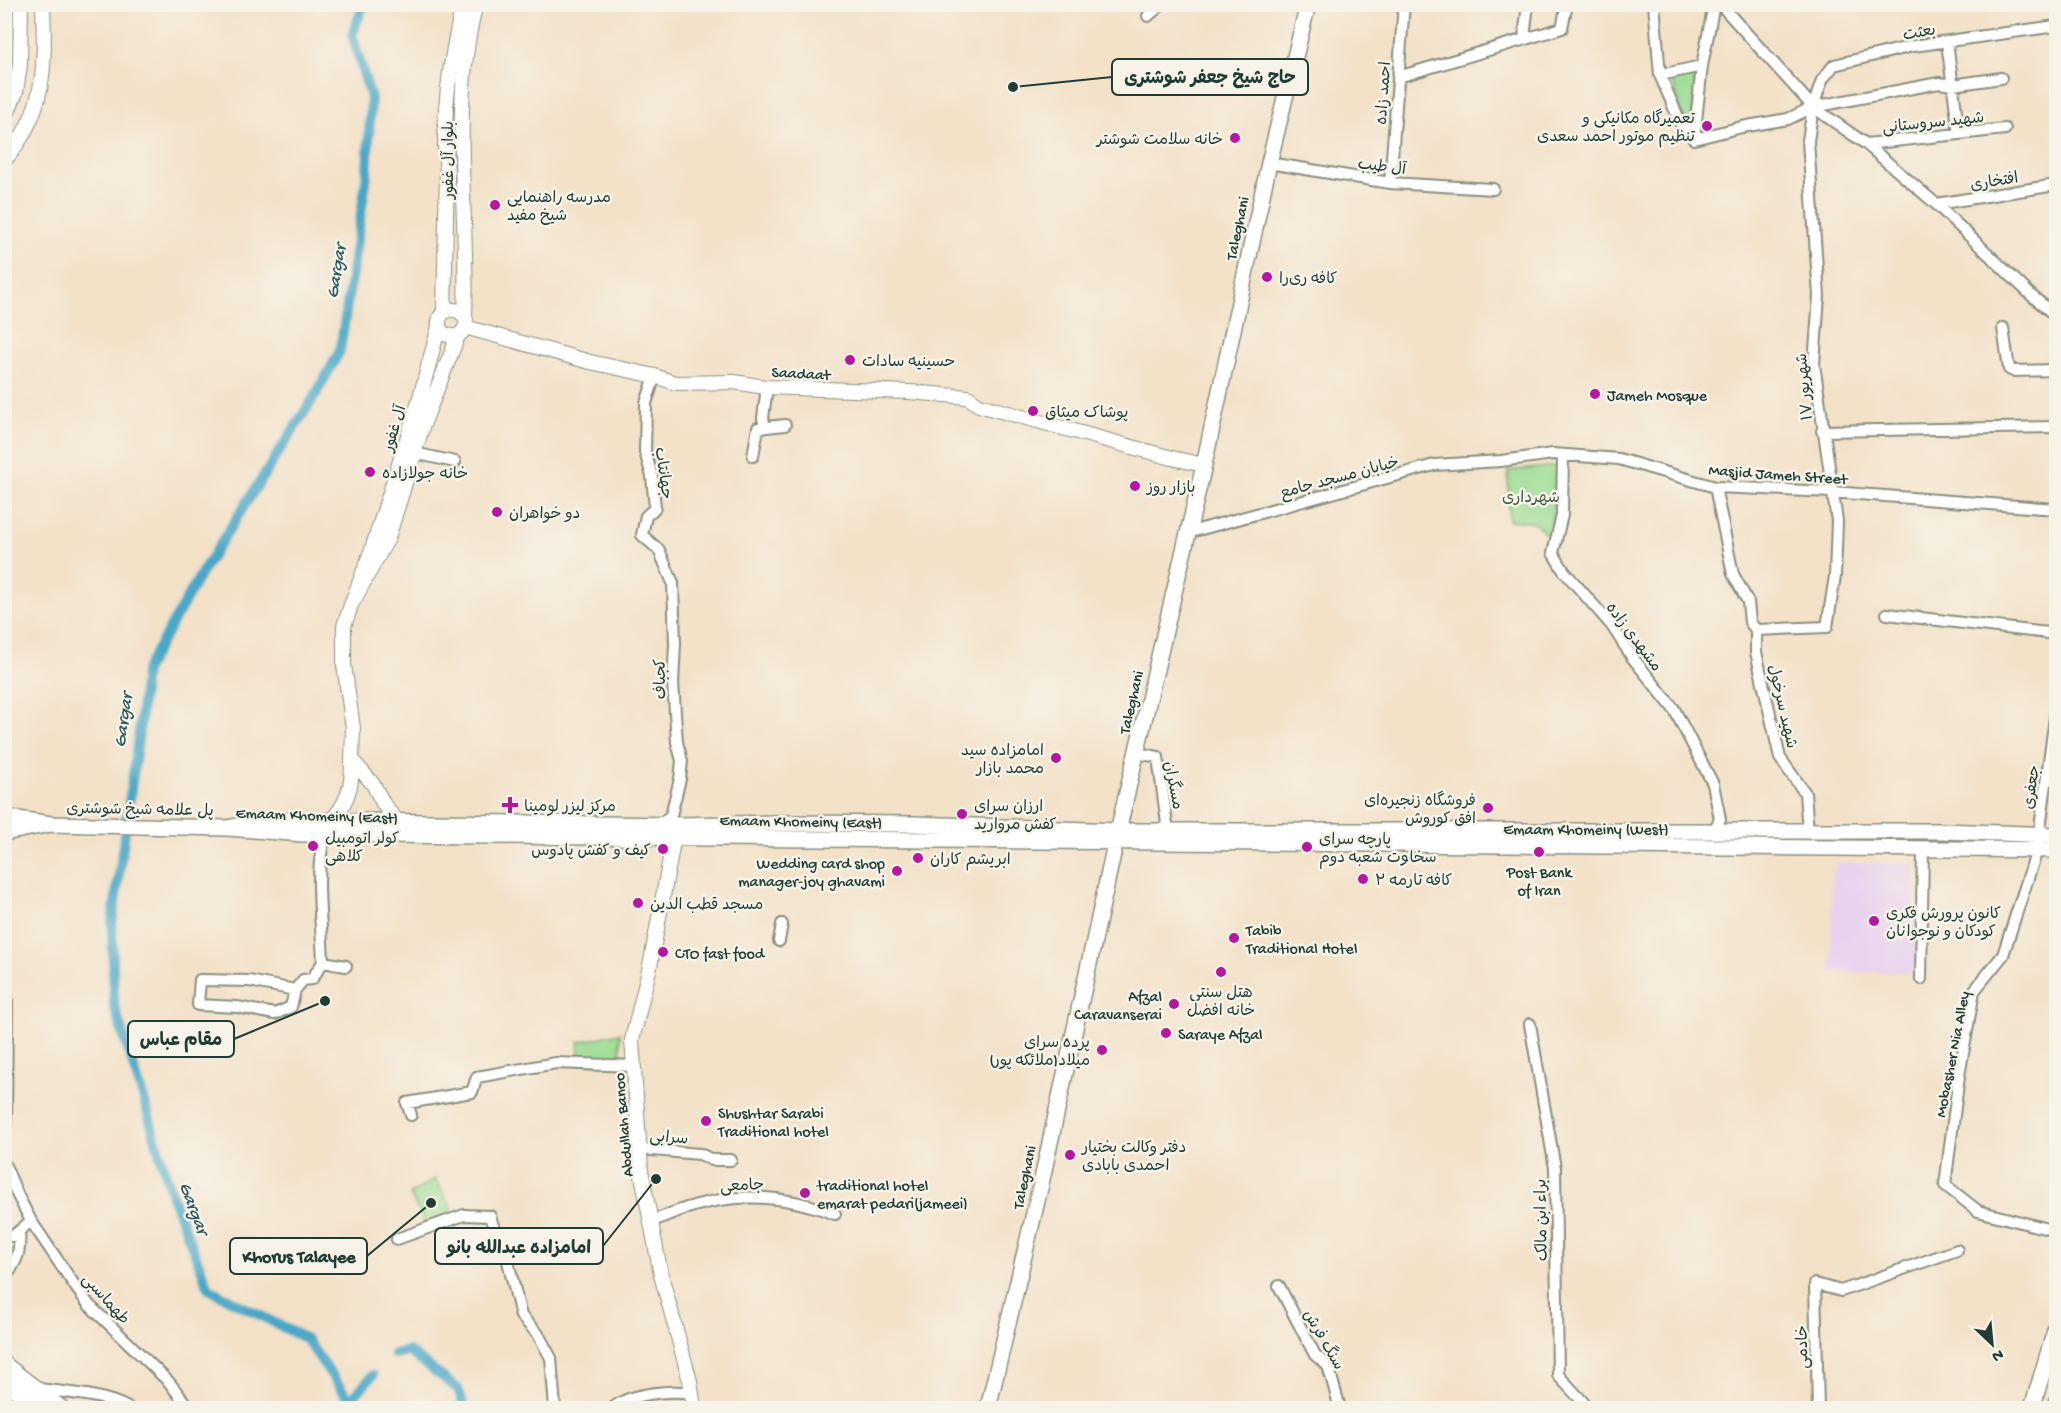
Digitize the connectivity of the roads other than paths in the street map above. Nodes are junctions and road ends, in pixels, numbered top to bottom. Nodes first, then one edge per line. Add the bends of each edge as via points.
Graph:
1 (21, 4) edge
2 (43, 4) edge
3 (463, 4) edge
4 (476, 4) edge
5 (1162, 4) edge
6 (1308, 4) edge
7 (1404, 4) edge
8 (1528, 4) edge
9 (1567, 4) edge
10 (1654, 4) edge
11 (1714, 4) edge
12 (1720, 4) edge
13 (1148, 16) dead end
14 (2056, 26) edge
15 (1524, 38) junction
16 (1947, 42) junction
17 (1702, 66) junction
18 (1660, 75) junction
19 (1398, 77) junction
20 (2001, 78) dead end
21 (1953, 85) junction
22 (1813, 107) junction
23 (4, 121) edge
24 (2005, 129) dead end
25 (1959, 134) junction
26 (1694, 139) junction
27 (1866, 144) junction
28 (4, 161) edge
29 (1269, 163) junction
30 (1390, 183) junction
31 (2056, 185) edge
32 (1493, 189) dead end
33 (1936, 204) junction
34 (444, 312) junction
35 (2056, 316) edge
36 (439, 326) junction
37 (463, 326) junction
38 (2003, 328) dead end
39 (2056, 370) edge
40 (656, 376) junction
41 (767, 387) junction
42 (785, 425) dead end
43 (765, 427) junction
44 (2056, 427) edge
45 (1822, 431) junction
46 (414, 453) junction
47 (1563, 455) junction
48 (753, 456) dead end
49 (1501, 461) joint
50 (455, 462) dead end
51 (1204, 465) junction
52 (1715, 487) junction
53 (1832, 492) junction
54 (2056, 509) edge
55 (1187, 533) junction
56 (642, 535) joint
57 (351, 605) junction
58 (1887, 614) dead end
59 (1756, 630) junction
60 (2056, 634) edge
61 (2056, 710) edge
62 (1142, 754) dead end
63 (352, 760) junction
64 (4, 817) edge
65 (398, 822) junction
66 (51, 825) junction
67 (660, 825) junction
68 (328, 827) junction
69 (227, 828) joint
70 (675, 831) junction
71 (1168, 831) junction
72 (1808, 831) junction
73 (4, 832) edge
74 (2039, 834) junction
75 (2056, 835) edge
76 (1117, 836) junction
77 (1714, 839) junction
78 (1923, 848) junction
79 (2037, 850) junction
80 (2056, 850) edge
81 (782, 924) dead end
82 (779, 941) dead end
83 (324, 962) junction
84 (346, 966) dead end
85 (1921, 979) dead end
86 (295, 990) junction
87 (7, 997) dead end
88 (1530, 1024) dead end
89 (6, 1064) edge
90 (634, 1066) junction
91 (411, 1115) dead end
92 (4, 1126) edge
93 (640, 1149) junction
94 (731, 1160) dead end
95 (4, 1163) edge
96 (835, 1214) dead end
97 (31, 1221) junction
98 (651, 1222) junction
99 (2056, 1231) edge
100 (19, 1232) junction
101 (4, 1236) edge
102 (397, 1239) dead end
103 (1957, 1250) dead end
104 (4, 1280) edge
105 (1279, 1286) dead end
106 (2056, 1327) edge
107 (4, 1364) edge
108 (4, 1381) edge
109 (37, 1389) junction
110 (692, 1393) junction
111 (2056, 1402) edge
112 (39, 1408) edge
113 (61, 1408) edge
114 (128, 1408) edge
115 (189, 1408) edge
116 (555, 1408) edge
117 (613, 1408) edge
118 (694, 1408) edge
119 (988, 1408) edge
120 (1340, 1408) edge
121 (1584, 1408) edge
122 (1818, 1408) edge
123 (2032, 1408) edge
124 (2055, 1408) edge

1 - 23 street via 21,65 16,92
2 - 28 street via 41,89 22,139
3 - 34 street, بلوار آل غفور via 449,81 444,148
4 - 37 street, بلوار آل غفور via 468,32 462,136 466,280
5 - 13 street
6 - 29 main road, Taleghani
7 - 19 street, احمد زاده
8 - 15 street
9 - 15 street via 1562,28
10 - 18 street
11 - 17 street
12 - 22 street
14 - 16 street, بعثت
15 - 19 street
16 - 21 street
16 - 22 street, بعثت via 1834,65 1822,80
17 - 18 street
17 - 26 street
18 - 26 street via 1681,124
19 - 30 street, احمد زاده
20 - 21 street
21 - 22 street via 1939,83
21 - 25 street
22 - 26 street via 1788,119
22 - 27 street
22 - 45 street, ۱۷ شهریور via 1808,141 1819,296 1814,364
24 - 25 street, شهید سروستانی
25 - 27 street, شهید سروستانی
27 - 33 street
29 - 30 street, آل طیب
29 - 51 main road, Taleghani
30 - 32 street, آل طیب
31 - 33 street, افتخاری
33 - 35 street
34 - 36 street
34 - 37 street via 459,311
36 - 37 street via 450,337
36 - 57 street, آل غفور via 419,401
37 - 40 street, Saadaat
37 - 46 street, آل غفور
38 - 39 street via 2009,369
40 - 41 street, Saadaat via 675,383 734,382
40 - 56 street, جهانتاب via 646,403 645,452 655,508 646,516
41 - 43 street
41 - 51 street, Saadaat via 968,397 979,405
42 - 43 street
43 - 48 street via 758,428
44 - 45 street
45 - 53 street, ۱۷ شهریور
46 - 50 street
46 - 57 street, آل غفور via 388,538
47 - 49 street, Masjid Jameh Street
47 - 52 street, Masjid Jameh Street via 1619,459
47 - 77 street, مشهدی زاده via 1562,515 1552,553 1674,709 1713,784 1720,819
49 - 55 street, خیابان مسجد جامع via 1434,465
51 - 55 main road, Taleghani
52 - 53 street, Masjid Jameh Street
52 - 59 street via 1733,574 1748,602 1750,622
53 - 54 street, Masjid Jameh Street
53 - 59 street, ۱۷ شهریور via 1837,521 1827,627
55 - 76 main road, Taleghani
56 - 67 street, کجباف via 659,550 673,583 673,683 682,761 671,815
57 - 63 street, آل غفور via 344,626 344,655 353,728
58 - 60 street
59 - 72 street, شهید سرخول via 1756,652 1780,758 1805,793
61 - 74 street, جعفری
62 - 71 street, مسگران via 1158,757
63 - 65 street
63 - 68 street, آل غفور via 351,785
64 - 66 main road
65 - 67 main road, Emaam Khomeiny (East)
65 - 68 main road, Emaam Khomeiny (East)
66 - 69 main road, پل علامه شیخ شوشتری
66 - 73 main road
67 - 70 main road, Emaam Khomeiny (East)
68 - 69 main road, Emaam Khomeiny (East) via 266,820
68 - 70 main road, Emaam Khomeiny (East)
68 - 83 street via 322,844 320,874
70 - 76 main road, Emaam Khomeiny (East) via 902,824
70 - 90 street, Abdullah Banoo via 632,1040
71 - 76 main road, Emaam Khomeiny (West)
71 - 77 main road, Emaam Khomeiny (West)
72 - 74 main road, Emaam Khomeiny (West)
72 - 77 main road, Emaam Khomeiny (West)
74 - 75 main road, Emaam Khomeiny (West)
74 - 79 street, Mobasher Nia Alley
76 - 77 main road, Emaam Khomeiny (West)
76 - 119 main road, Taleghani
77 - 78 main road, Emaam Khomeiny (West)
78 - 79 main road, Emaam Khomeiny (West)
78 - 85 street
79 - 80 main road, Emaam Khomeiny (West)
79 - 99 street, Mobasher Nia Alley via 2003,955 1974,992 1945,1185 1978,1211
81 - 82 street
83 - 84 street
83 - 86 street via 312,979 303,980
86 - 86 street via 291,1006 275,1014 198,1005 200,980 249,981
87 - 89 street
88 - 121 street, براء ابن مالک via 1555,1168 1558,1375
89 - 92 street
90 - 91 street via 556,1063 477,1077 472,1092 407,1103
90 - 93 street, Abdullah Banoo
93 - 94 street, سرابی
93 - 98 street, Abdullah Banoo
95 - 97 street, طهماسبی
96 - 98 street, جامعی via 778,1198 728,1198 679,1209
97 - 100 street
97 - 115 street, طهماسبی via 89,1305 169,1382
98 - 110 street, Abdullah Banoo
100 - 101 street
100 - 104 street via 17,1259
102 - 116 street via 464,1215 490,1216 501,1251 507,1257 521,1316 538,1335 551,1359
103 - 122 street, خادمی via 1840,1291 1815,1284
105 - 120 street, سنگ فرش via 1315,1355 1328,1366
106 - 123 main road
107 - 109 main road
108 - 112 main road
109 - 113 main road
109 - 114 street via 79,1394
110 - 117 street via 673,1391 637,1397
110 - 118 street, Abdullah Banoo
111 - 124 main road

